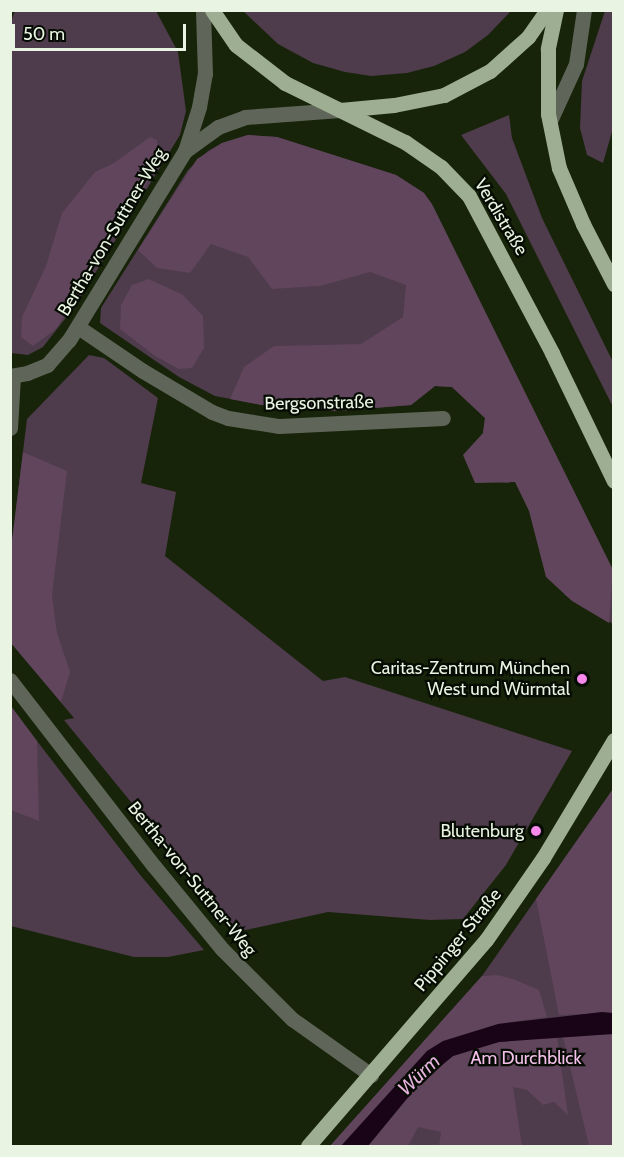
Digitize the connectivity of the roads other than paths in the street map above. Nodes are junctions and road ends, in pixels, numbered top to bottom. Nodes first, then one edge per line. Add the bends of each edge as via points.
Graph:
1 (203, 10) edge
2 (212, 10) edge
3 (547, 10) edge
4 (556, 10) edge
5 (584, 10) edge
6 (340, 110) junction
7 (550, 122) junction
8 (185, 151) junction
9 (614, 284) edge
10 (78, 327) junction
11 (12, 376) edge
12 (443, 418) dead end
13 (10, 428) edge
14 (614, 481) edge
15 (10, 680) edge
16 (614, 740) edge
17 (371, 1075) junction
18 (308, 1146) edge

1 - 8 street via 205,74
2 - 6 main road, Verdistraße via 244,52 285,83
3 - 6 main road via 528,37 490,71 444,95
4 - 7 main road via 548,49
5 - 7 street via 576,64
6 - 8 street, Bertha-von-Suttner-Weg via 245,117 218,127
6 - 14 main road, Verdistraße via 405,141 441,167 469,196 513,275
7 - 9 main road via 559,168
8 - 10 street, Bertha-von-Suttner-Weg
10 - 11 street, Bertha-von-Suttner-Weg via 46,365
10 - 12 street, Bergsonstraße via 142,371 228,418 279,426
11 - 13 street, Bertha-von-Suttner-Weg
15 - 17 street, Bertha-von-Suttner-Weg via 222,949 292,1019
16 - 17 main road, Pippinger Straße via 521,893
17 - 18 main road, Pippinger Straße

